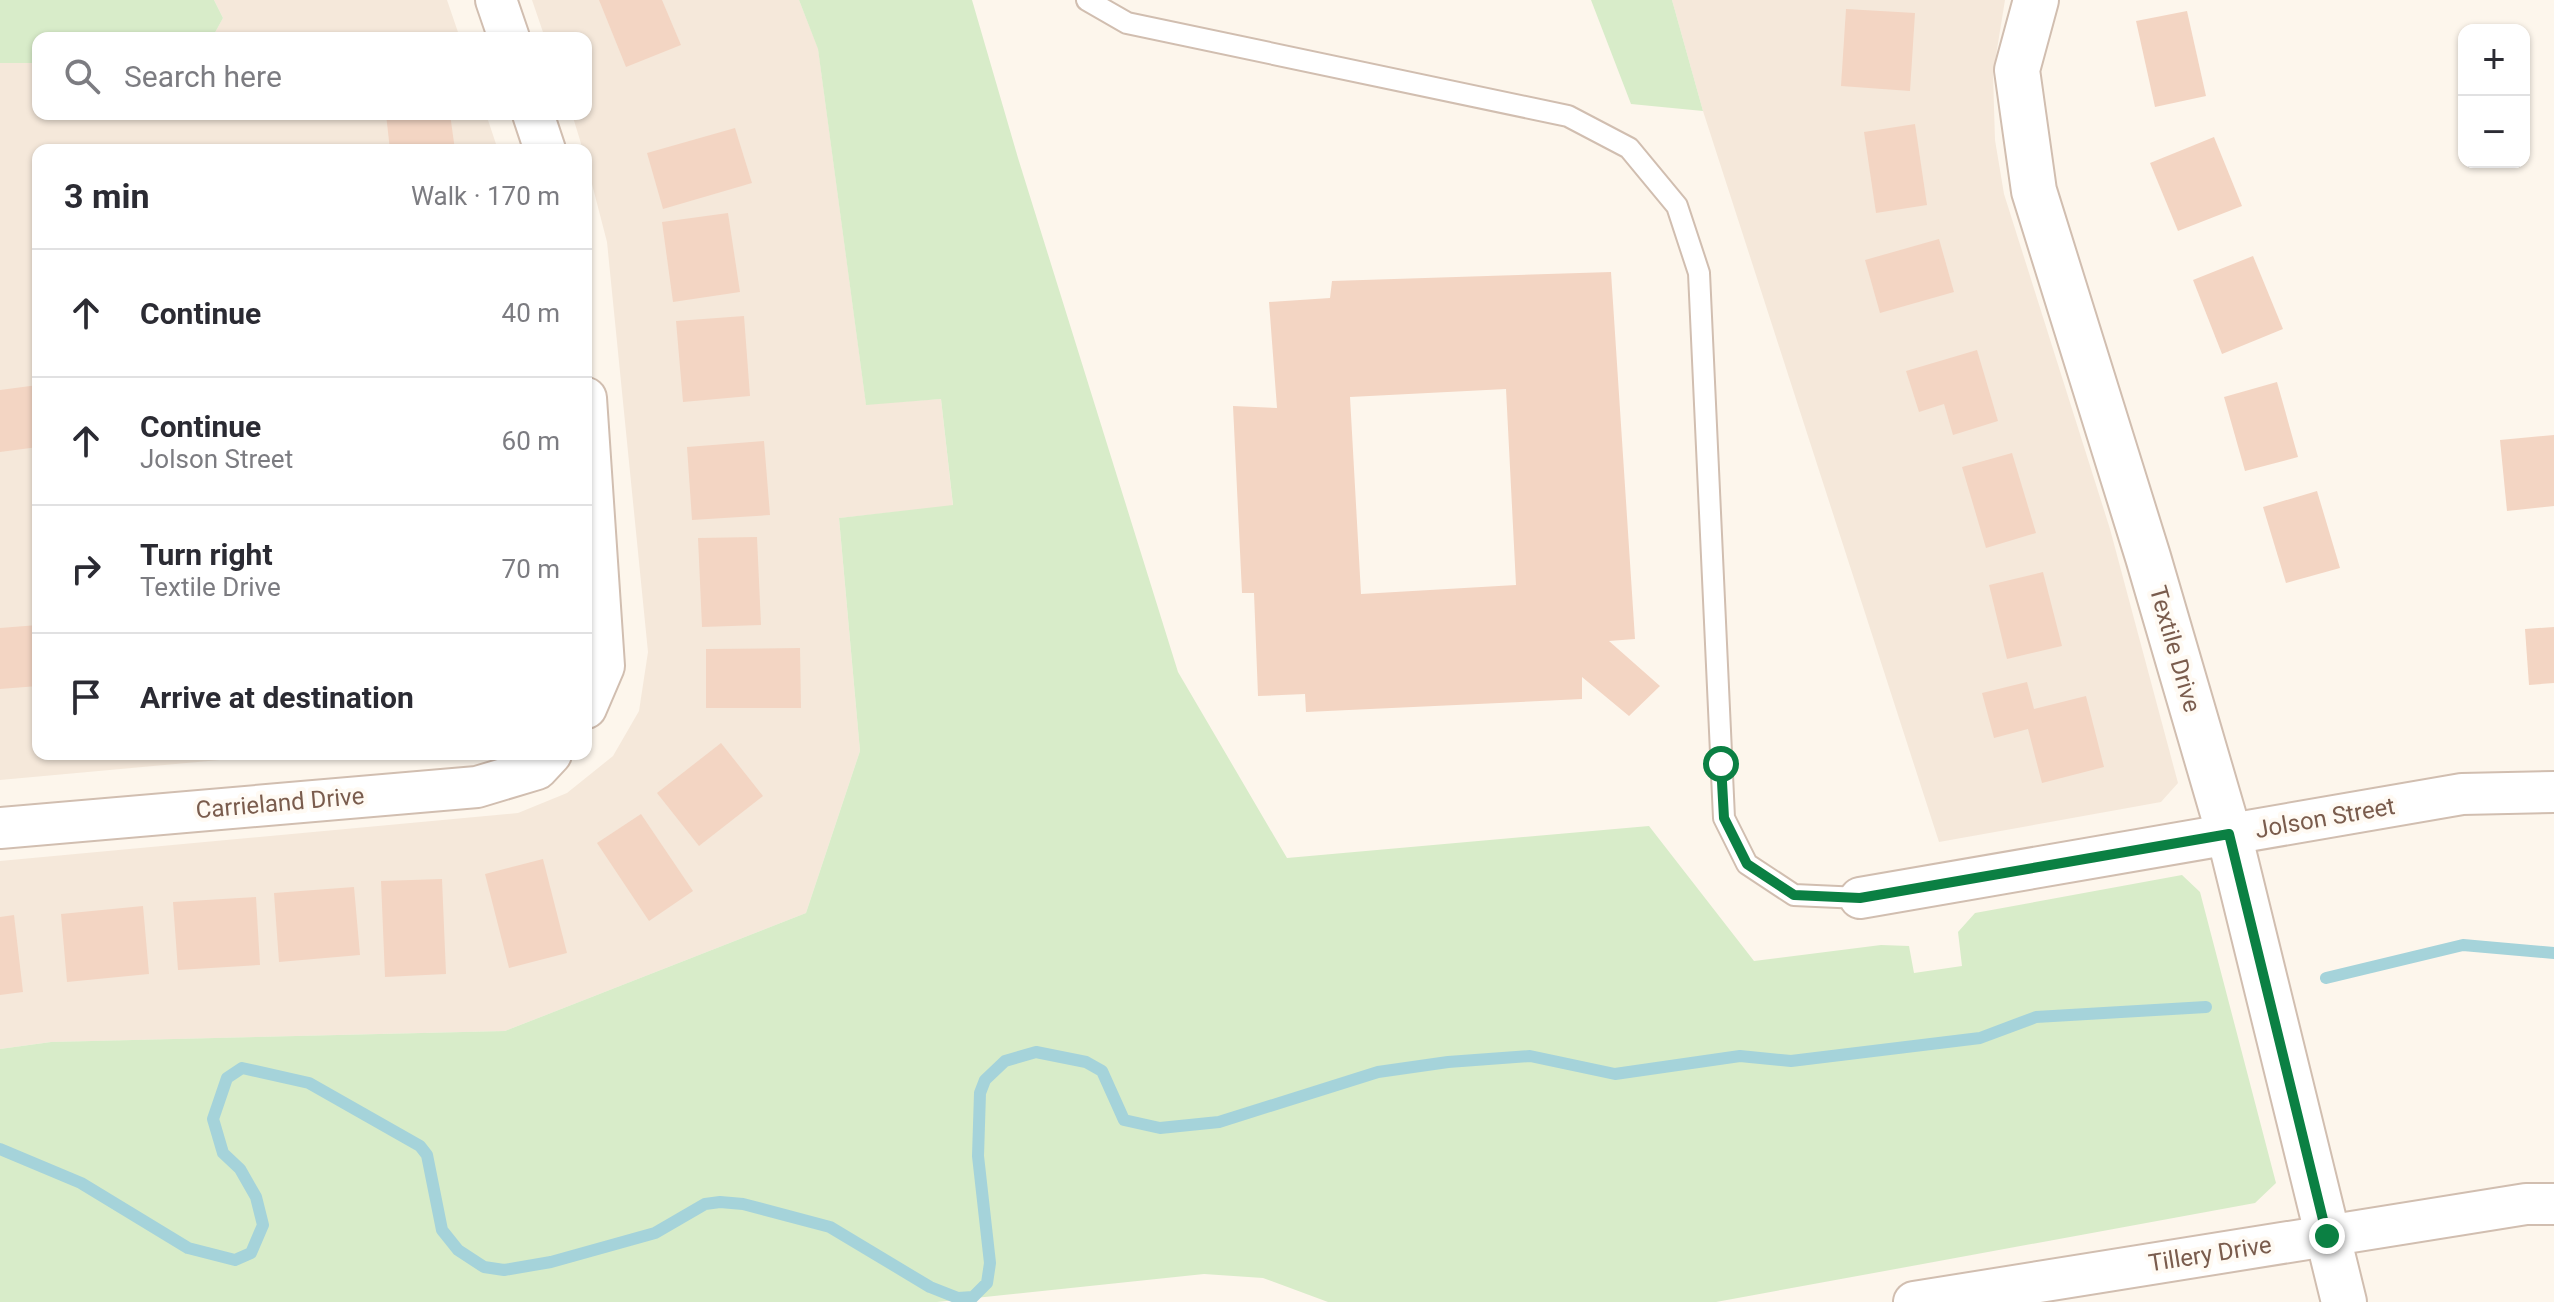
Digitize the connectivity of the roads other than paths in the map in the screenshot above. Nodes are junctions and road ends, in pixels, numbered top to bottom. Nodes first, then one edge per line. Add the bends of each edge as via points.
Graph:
1 (496, 0) edge
2 (1087, 0) edge
3 (2036, 0) edge
4 (507, 32) edge
5 (535, 120) edge
6 (543, 144) edge
7 (592, 487) edge
8 (592, 694) edge
9 (545, 760) edge
10 (2554, 792) edge
11 (0, 828) edge
12 (2229, 834) junction
13 (1860, 898) joint
14 (2554, 1204) edge
15 (2327, 1236) junction
16 (1914, 1302) edge
17 (2344, 1302) edge

1 - 4 street
2 - 13 lane via 1127,23 1568,116 1629,148 1677,206 1699,273 1724,818 1747,864 1794,895
3 - 12 street, Textile Drive via 2017,70 2034,191
5 - 6 street
7 - 8 street via 604,666
9 - 11 street, Carrieland Drive via 537,769 477,787
10 - 12 street, Jolson Street via 2462,794
12 - 13 street, Jolson Street
12 - 15 street, Textile Drive
14 - 15 street, Tillery Drive
15 - 16 street, Tillery Drive
15 - 17 street, Textile Drive

